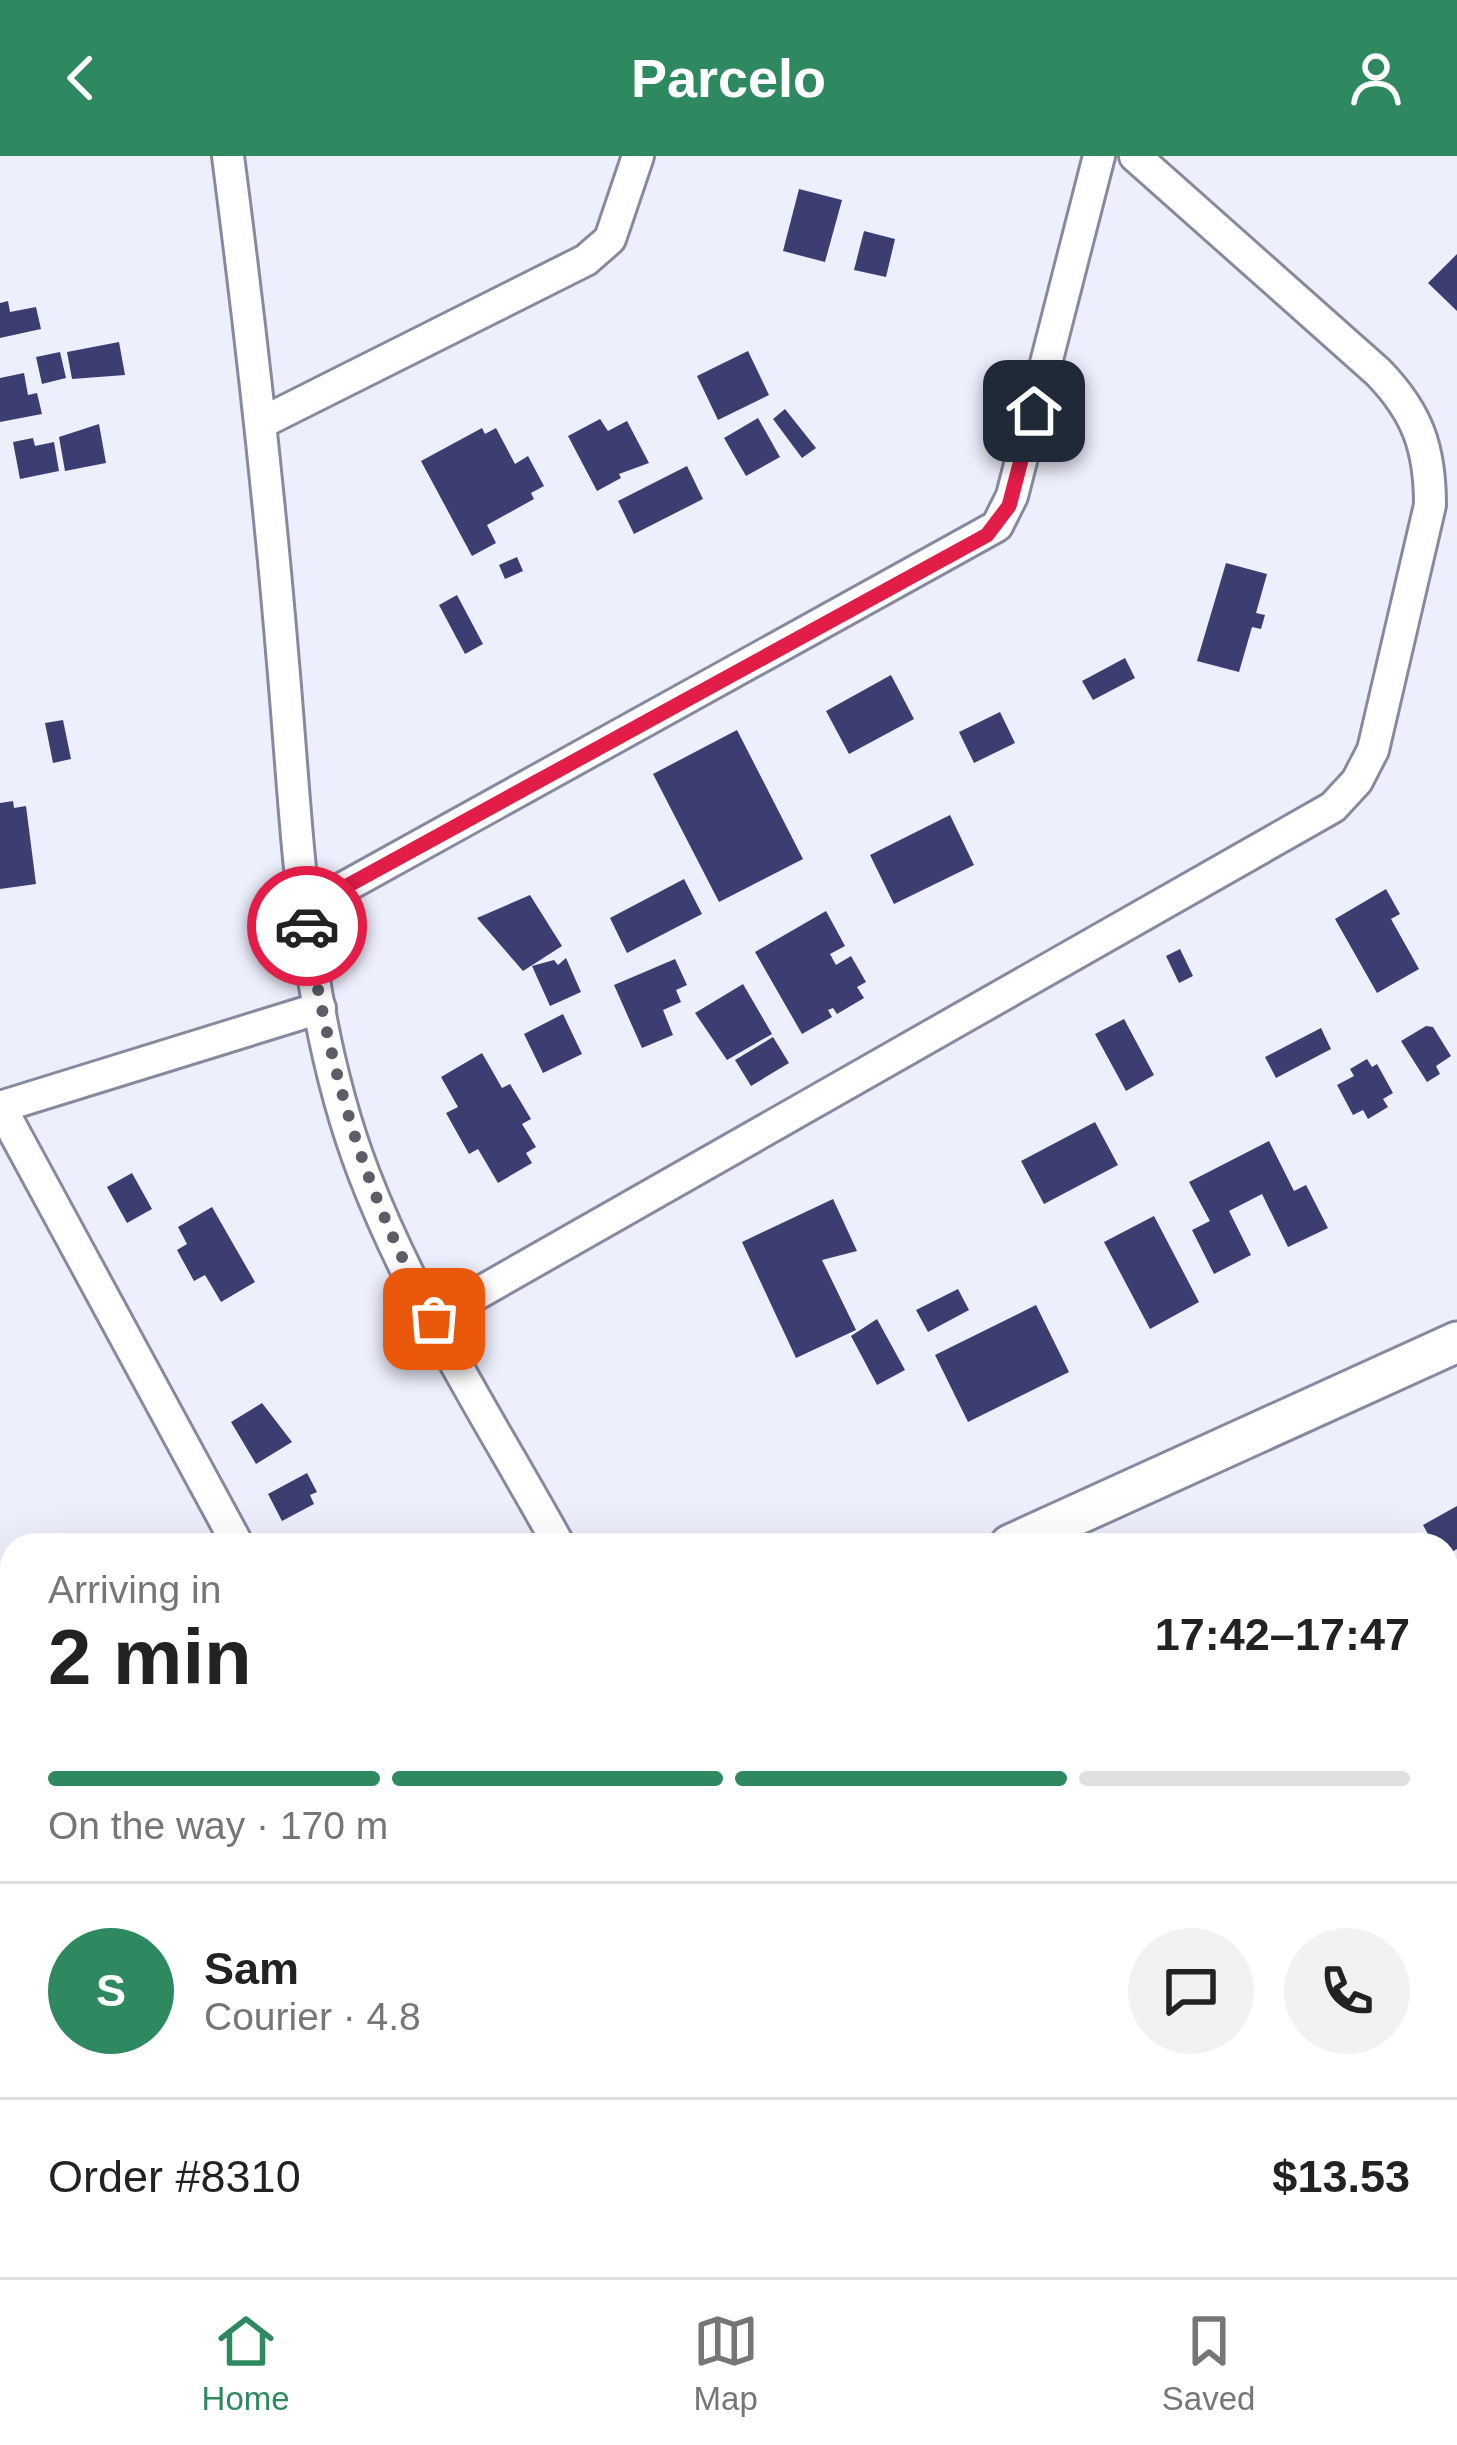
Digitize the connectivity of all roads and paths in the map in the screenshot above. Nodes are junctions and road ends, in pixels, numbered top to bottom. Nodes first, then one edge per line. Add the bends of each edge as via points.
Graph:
1 (228, 156) edge
2 (638, 156) edge
3 (1099, 156) edge
4 (1135, 156) edge
5 (263, 422) junction
6 (305, 909) junction
7 (320, 1008) junction
8 (0, 1107) edge
9 (434, 1319) junction
10 (1457, 1342) edge
11 (231, 1533) edge
12 (552, 1533) edge
13 (1036, 1533) edge

1 - 5 street
2 - 5 street via 610,239 586,260
3 - 6 street via 1012,496 997,526
4 - 9 street via 1378,373 1422,431 1430,505 1373,749 1358,781 1333,807
5 - 6 street
6 - 7 street
7 - 8 street
7 - 9 street via 363,1172
8 - 11 street
9 - 12 street
10 - 13 street

